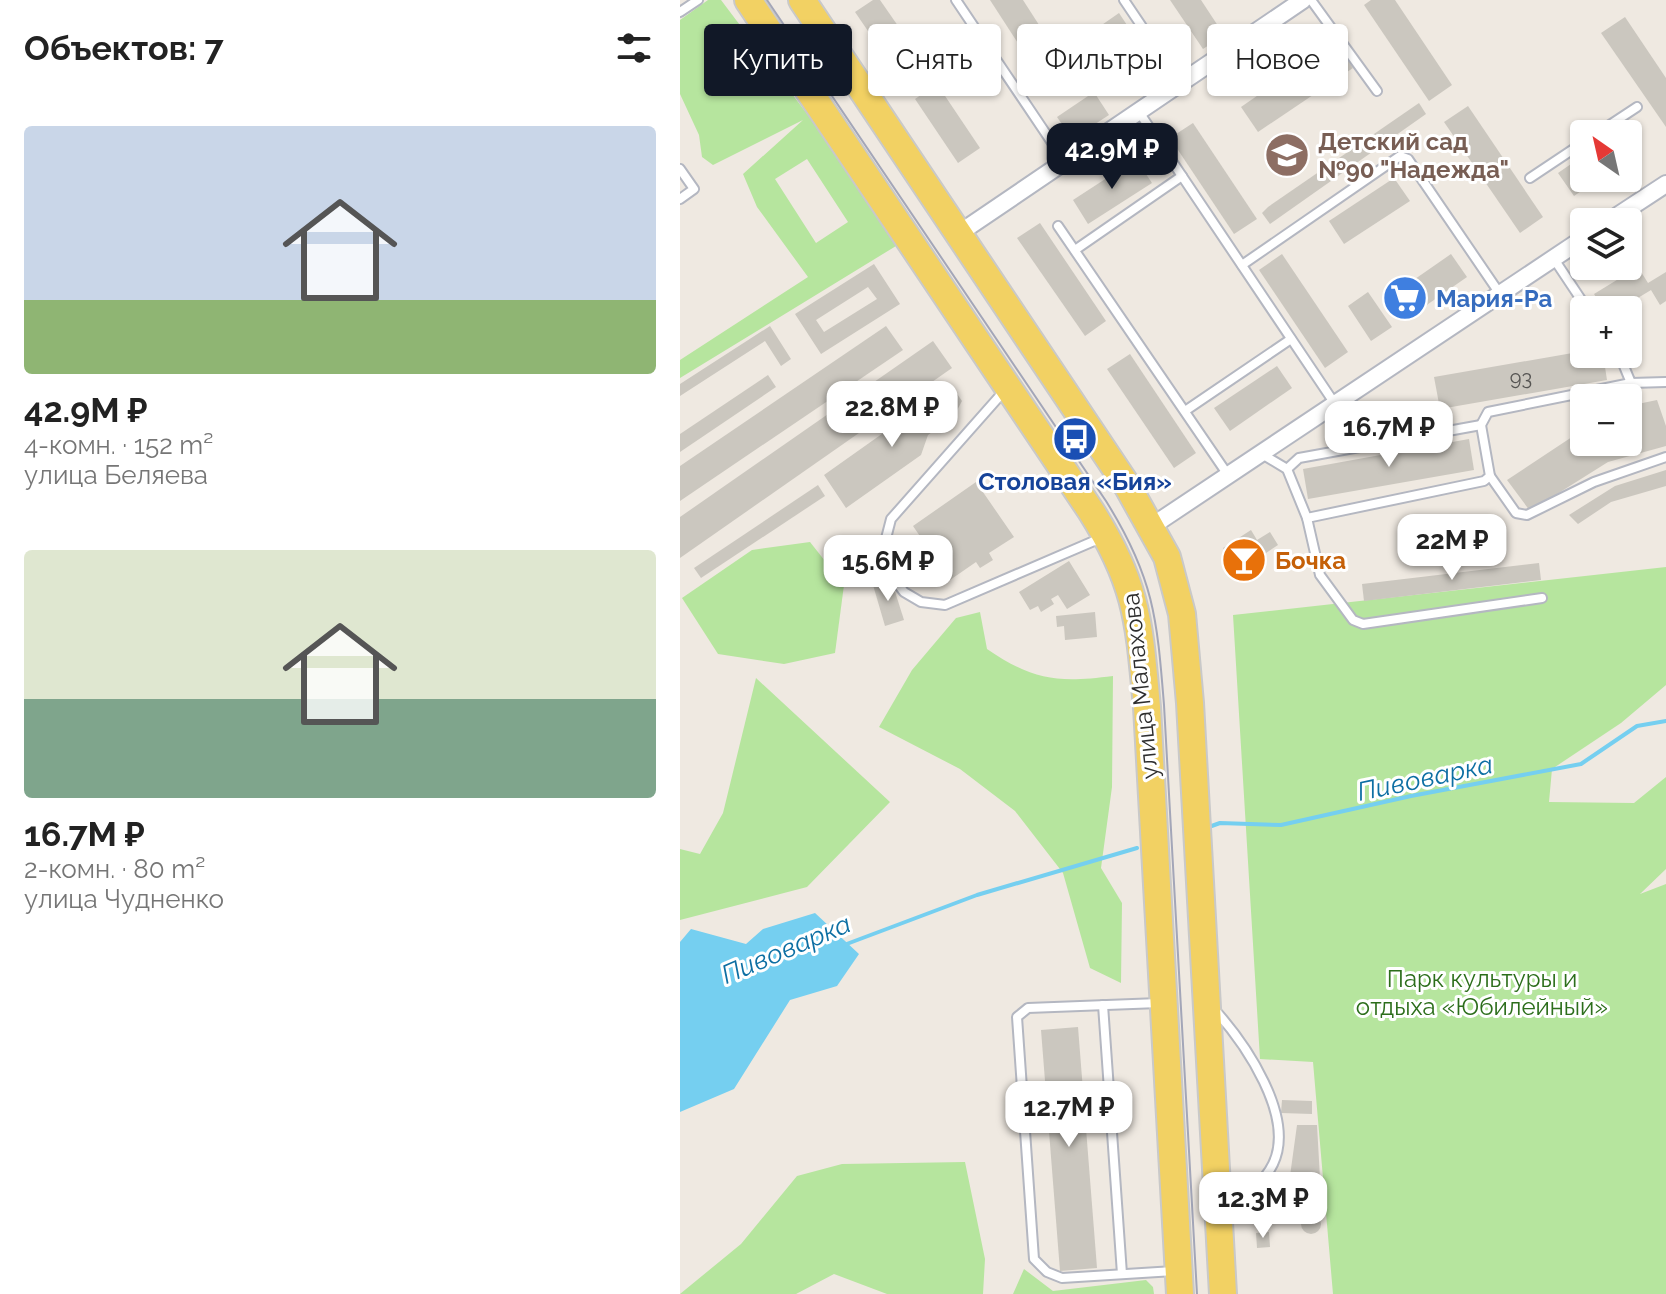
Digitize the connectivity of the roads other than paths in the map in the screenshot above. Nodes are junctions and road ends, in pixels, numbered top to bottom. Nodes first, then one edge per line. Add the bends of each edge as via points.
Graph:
1 (698, 0) edge
2 (748, 0) edge
3 (802, 0) edge
4 (956, 0) edge
5 (1124, 0) edge
6 (1303, 0) edge
7 (1311, 0) edge
8 (680, 12) edge
9 (972, 24) edge
10 (1140, 24) edge
11 (1001, 67) edge
12 (1191, 76) edge
13 (1377, 91) dead end
14 (1162, 96) edge
15 (1637, 107) dead end
16 (1139, 112) junction
17 (1617, 120) edge
18 (1570, 151) edge
19 (1065, 162) junction
20 (680, 169) edge
21 (1182, 176) junction
22 (1530, 178) dead end
23 (1666, 184) edge
24 (680, 199) edge
25 (1629, 208) edge
26 (1058, 226) dead end
27 (958, 234) junction
28 (1570, 248) edge
29 (1075, 250) junction
30 (1554, 259) junction
31 (1242, 265) junction
32 (1500, 294) junction
33 (1579, 296) edge
34 (1291, 339) junction
35 (1625, 368) edge
36 (1666, 382) edge
37 (1631, 383) junction
38 (1008, 387) junction
39 (1335, 404) junction
40 (1185, 411) junction
41 (1481, 425) junction
42 (1261, 453) junction
43 (1666, 457) edge
44 (1287, 469) junction
45 (1228, 475) junction
46 (1490, 476) junction
47 (1307, 518) junction
48 (1152, 526) junction
49 (1115, 548) junction
50 (1542, 598) dead end
51 (1207, 1002) junction
52 (1164, 1003) junction
53 (1103, 1005) junction
54 (1219, 1219) junction
55 (1122, 1274) junction
56 (1179, 1282) edge
57 (1223, 1294) edge

1 - 8 lane
2 - 38 main road, улица Малахова
3 - 27 main road, улица Малахова
4 - 9 lane
5 - 10 lane
6 - 12 street
7 - 13 lane
11 - 19 lane
14 - 16 street
15 - 17 lane
16 - 19 street
16 - 21 lane
18 - 22 lane
19 - 27 street
20 - 24 lane via 694,189
21 - 29 lane
21 - 31 lane
23 - 25 street
26 - 29 lane
27 - 48 main road, улица Малахова
28 - 30 street
29 - 40 lane
30 - 32 street
30 - 33 lane
31 - 32 lane via 1400,156 1408,159
31 - 34 lane
32 - 39 street
34 - 39 lane
34 - 40 lane
35 - 37 lane
36 - 37 lane
37 - 41 lane via 1488,412
38 - 49 main road, улица Малахова
38 - 49 lane via 891,519 883,550 891,575 921,602 945,605 1094,541
39 - 42 street
40 - 45 lane
41 - 44 lane via 1299,458
41 - 46 lane
42 - 44 lane
42 - 45 street
43 - 46 lane via 1594,482 1527,515 1516,513
44 - 47 lane
45 - 48 street
46 - 47 lane
47 - 50 lane via 1320,575 1353,620 1363,624
48 - 51 main road, улица Малахова via 1175,581 1182,614
49 - 52 main road, улица Малахова via 1134,597 1143,659
51 - 54 main road, улица Малахова
51 - 54 lane via 1231,1027 1275,1107 1273,1165
52 - 53 lane
52 - 56 main road, улица Малахова
53 - 55 lane
53 - 55 lane via 1028,1008 1017,1017 1034,1259 1062,1278
54 - 57 main road, улица Малахова
55 - 56 lane

